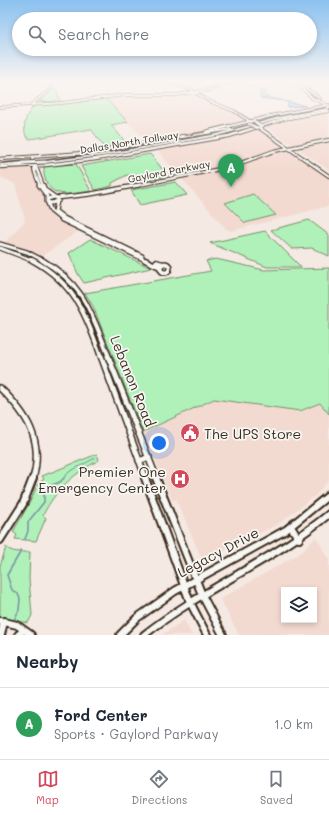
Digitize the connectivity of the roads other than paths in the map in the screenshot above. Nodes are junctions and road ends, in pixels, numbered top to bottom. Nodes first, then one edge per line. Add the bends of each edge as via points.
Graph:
1 (233, 111) edge
2 (299, 111) edge
3 (309, 111) edge
4 (312, 111) edge
5 (321, 111) edge
6 (253, 121) junction
7 (258, 127) junction
8 (232, 129) junction
9 (264, 131) junction
10 (276, 136) junction
11 (329, 141) edge
12 (145, 143) junction
13 (291, 148) junction
14 (155, 149) joint
15 (262, 156) junction
16 (33, 157) junction
17 (0, 159) edge
18 (45, 161) junction
19 (23, 162) junction
20 (311, 163) junction
21 (0, 165) edge
22 (34, 165) junction
23 (233, 166) junction
24 (228, 169) junction
25 (324, 169) junction
26 (214, 171) junction
27 (329, 172) edge
28 (329, 176) edge
29 (40, 181) junction
30 (57, 200) junction
31 (47, 201) junction
32 (2, 246) edge
33 (0, 388) edge
34 (149, 457) junction
35 (139, 461) junction
36 (329, 495) edge
37 (329, 514) edge
38 (290, 527) junction
39 (299, 539) junction
40 (0, 540) edge
41 (196, 578) junction
42 (184, 585) junction
43 (202, 595) junction
44 (190, 602) junction
45 (2, 621) edge
46 (21, 632) edge
47 (1, 635) edge
48 (31, 635) edge
49 (120, 635) edge
50 (144, 635) edge
51 (207, 635) edge
52 (224, 635) edge

1 - 6 main road
2 - 6 main road
3 - 8 highway, Dallas North Tollway
4 - 7 highway, Dallas North Tollway via 283,117
5 - 7 main road
6 - 7 main road, bridge
6 - 7 main road, bridge
6 - 12 main road
7 - 9 main road
7 - 10 main road
7 - 14 highway
7 - 18 highway, Dallas North Tollway via 102,155
8 - 12 highway
8 - 18 highway, Dallas North Tollway
9 - 10 main road
9 - 13 main road
10 - 13 main road
11 - 13 main road, Gaylord Parkway
12 - 18 main road
13 - 15 main road, Gaylord Parkway
13 - 20 main road
13 - 25 main road
14 - 18 main road via 92,160
15 - 23 main road, Gaylord Parkway
15 - 24 main road, Gaylord Parkway
16 - 18 main road
16 - 19 main road
16 - 22 main road
17 - 19 main road
18 - 19 highway, Dallas North Tollway, bridge
18 - 22 main road
19 - 21 highway, Dallas North Tollway
19 - 22 main road
20 - 25 main road
20 - 28 main road
22 - 29 main road
23 - 24 main road
23 - 26 main road, Gaylord Parkway
24 - 26 main road, Gaylord Parkway
25 - 27 main road
26 - 30 main road, Gaylord Parkway
29 - 30 main road via 46,191
29 - 31 main road via 42,191 48,196
30 - 31 main road via 50,203
30 - 31 main road via 51,198
30 - 31 main road via 55,212 64,218 161,266 62,220 50,212
32 - 34 main road, Lebanon Road via 27,252 52,264 83,295 93,314
32 - 35 main road, Lebanon Road via 48,268 64,282 78,300 90,326
33 - 40 main road via 16,403 30,424 36,440 37,454 28,494
34 - 35 main road
34 - 41 main road, Lebanon Road
35 - 42 main road, Lebanon Road
36 - 38 main road, Legacy Drive
37 - 39 main road
38 - 39 main road
38 - 41 main road, Legacy Drive
39 - 43 main road
41 - 42 main road, Legacy Drive
41 - 43 main road, Lebanon Road
42 - 44 main road, Lebanon Road
42 - 49 main road, Legacy Drive via 149,608
43 - 44 main road
43 - 52 main road, Lebanon Road
44 - 50 main road via 166,616
44 - 51 main road, Lebanon Road
45 - 46 main road
45 - 47 main road
46 - 48 main road

